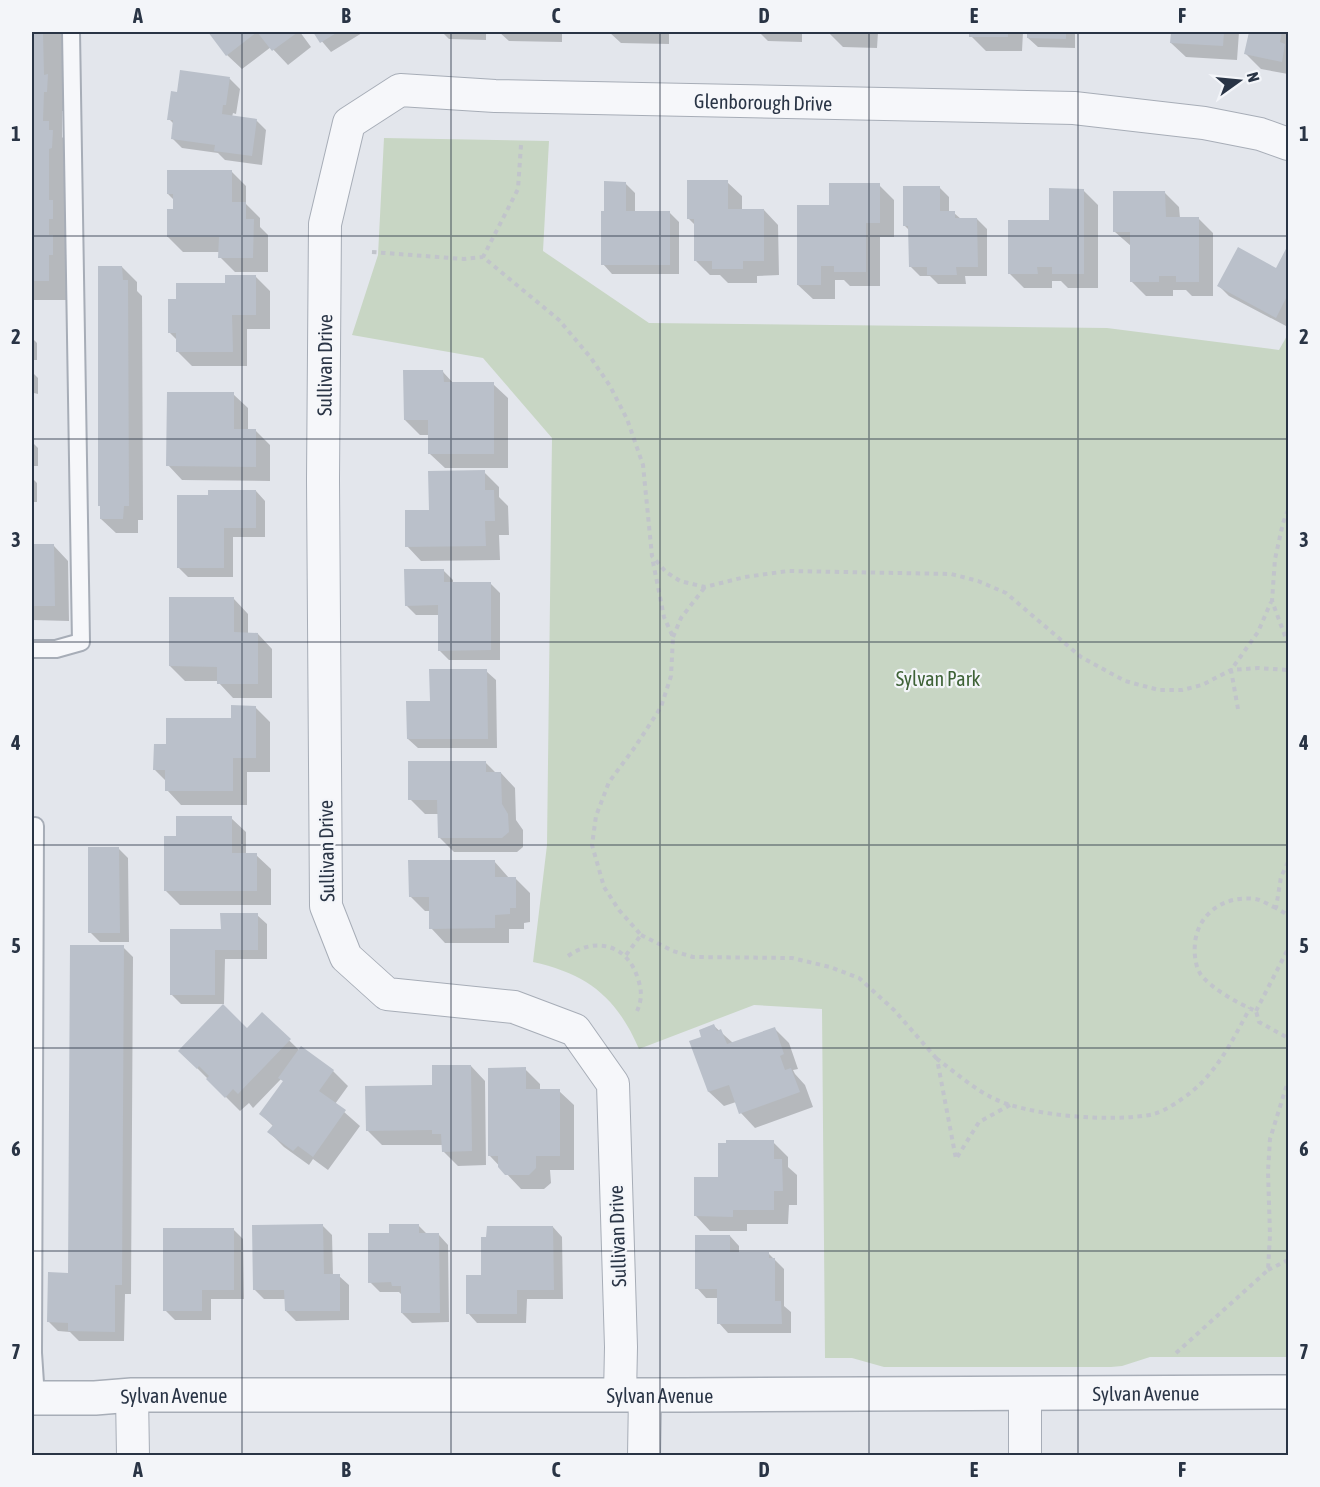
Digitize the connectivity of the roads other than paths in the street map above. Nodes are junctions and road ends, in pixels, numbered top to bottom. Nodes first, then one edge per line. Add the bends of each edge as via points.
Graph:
1 (71, 32) edge
2 (1288, 144) edge
3 (325, 224) joint
4 (32, 649) edge
5 (34, 826) dead end
6 (1288, 1392) edge
7 (1025, 1394) junction
8 (132, 1395) junction
9 (632, 1395) junction
10 (34, 1398) edge
11 (133, 1455) edge
12 (645, 1455) edge
13 (1025, 1455) edge

1 - 4 lane via 81,642 56,649
2 - 3 street, Glenborough Drive via 1204,123 1074,108 495,96 400,90 349,123
3 - 9 street, Sullivan Drive via 326,906 346,957 387,994 513,1007 575,1030 612,1084 621,1347
5 - 10 lane
6 - 7 street, Sylvan Avenue
7 - 9 street, Sylvan Avenue
7 - 13 street
8 - 9 street, Sylvan Avenue
8 - 10 street, Sylvan Avenue
8 - 11 street
9 - 12 street, Sullivan Drive

